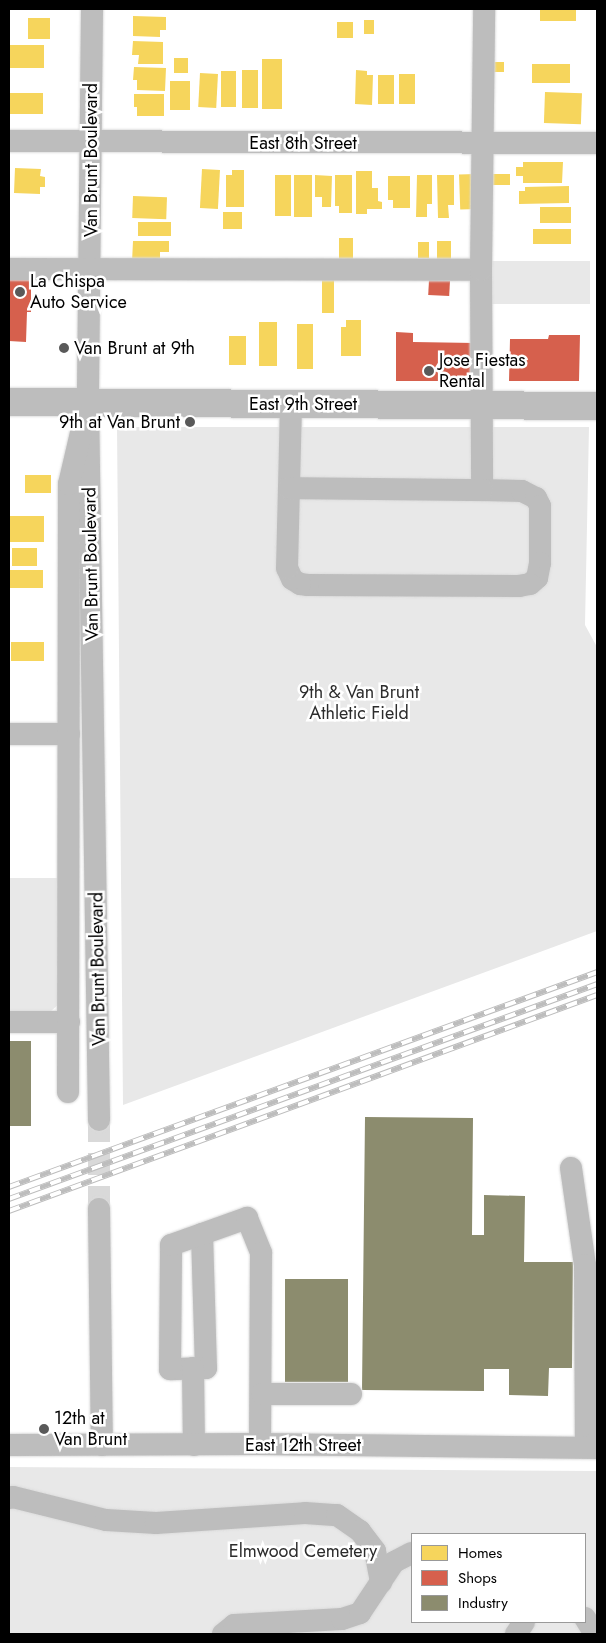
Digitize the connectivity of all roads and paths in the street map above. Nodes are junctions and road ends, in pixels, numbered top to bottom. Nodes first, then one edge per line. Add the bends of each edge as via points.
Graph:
1 (92, 9) edge
2 (484, 9) edge
3 (9, 141) edge
4 (90, 141) junction
5 (597, 143) edge
6 (482, 144) junction
7 (9, 269) edge
8 (91, 270) junction
9 (481, 270) junction
10 (9, 402) edge
11 (88, 403) junction
12 (291, 404) junction
13 (482, 406) junction
14 (597, 406) edge
15 (289, 488) junction
16 (482, 490) junction
17 (9, 734) edge
18 (69, 734) junction
19 (9, 1022) edge
20 (69, 1022) junction
21 (68, 1092) dead end
22 (99, 1120) tunnel mouth
23 (571, 1168) dead end
24 (99, 1209) tunnel mouth
25 (202, 1234) junction
26 (193, 1368) junction
27 (262, 1394) junction
28 (350, 1394) dead end
29 (260, 1444) junction
30 (9, 1445) edge
31 (102, 1445) junction
32 (194, 1445) junction
33 (593, 1446) edge
34 (9, 1498) edge
35 (411, 1554) edge
36 (380, 1582) junction
37 (586, 1620) edge
38 (523, 1623) edge
39 (223, 1634) edge
40 (516, 1634) edge
41 (595, 1634) edge

1 - 4 street, Van Brunt Boulevard
2 - 6 street
3 - 4 street, East 8th Street
4 - 6 street, East 8th Street
4 - 8 street, Van Brunt Boulevard
5 - 6 street, East 8th Street
6 - 9 street
7 - 8 street
8 - 9 street
8 - 11 street, Van Brunt Boulevard
9 - 13 street
10 - 11 main road, East 9th Street
11 - 12 main road, East 9th Street
11 - 18 street via 68,484
11 - 22 street, Van Brunt Boulevard
12 - 13 main road, East 9th Street
12 - 15 street
13 - 14 main road, East 9th Street
13 - 16 street
15 - 16 street
15 - 16 street via 288,568 292,579 300,584 530,584 540,571 540,506 536,498 522,491
17 - 18 street
18 - 20 street
19 - 20 street
20 - 21 street
23 - 33 street via 585,1265
24 - 31 street
25 - 26 street via 206,1368
25 - 26 street via 171,1245 170,1368
25 - 27 street via 247,1218 257,1244 260,1253
26 - 32 street
27 - 28 street
27 - 29 street
29 - 32 street, East 12th Street
29 - 33 street, East 12th Street
30 - 31 street, East 12th Street
31 - 32 street, East 12th Street
34 - 36 street via 106,1520 146,1522 305,1513 337,1515 360,1531 375,1551
35 - 36 street via 394,1562
36 - 39 street via 360,1613 342,1619 234,1625
37 - 41 street
38 - 40 street

